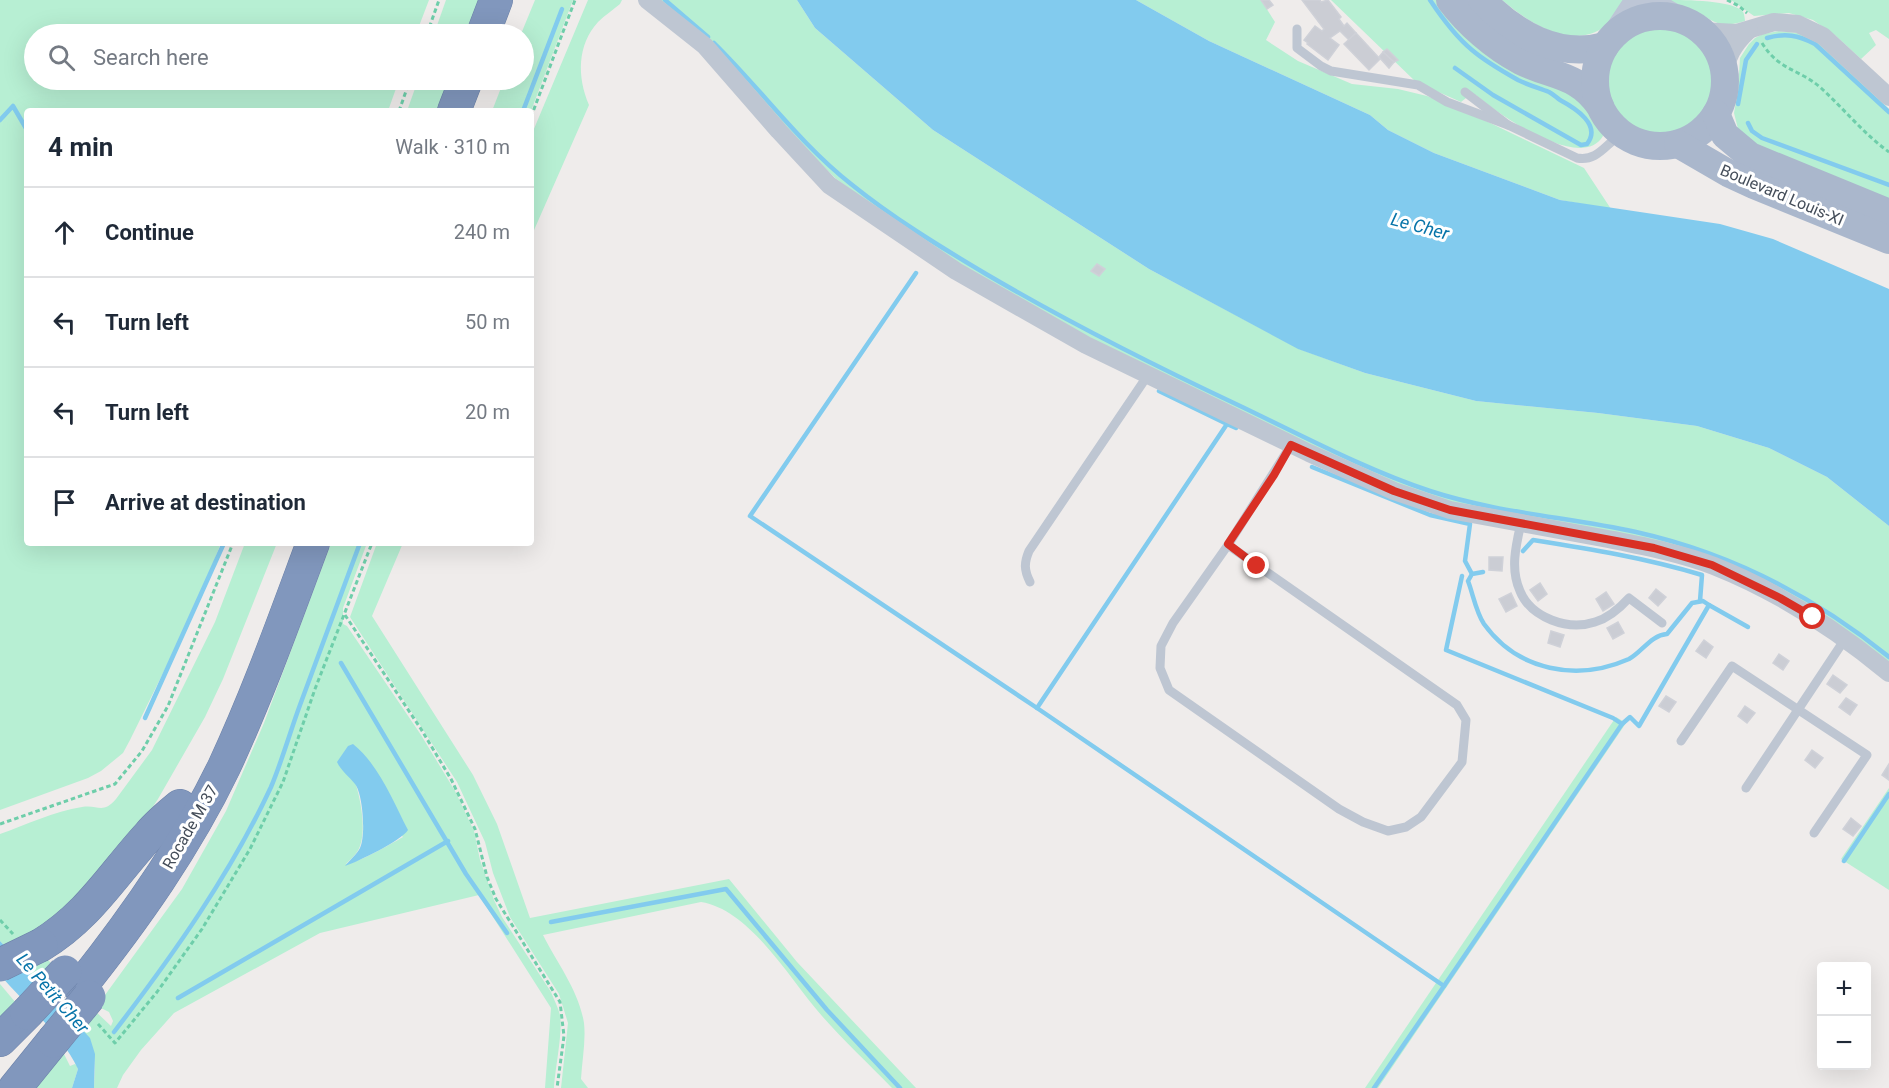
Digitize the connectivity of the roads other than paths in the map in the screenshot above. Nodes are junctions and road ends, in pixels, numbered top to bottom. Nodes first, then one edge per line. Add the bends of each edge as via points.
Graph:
1 (496, 0) edge
2 (518, 0) edge
3 (647, 0) edge
4 (1450, 0) edge
5 (1482, 0) edge
6 (1638, 0) edge
7 (1652, 0) edge
8 (487, 24) edge
9 (509, 24) edge
10 (1689, 25) junction
11 (1297, 29) dead end
12 (1752, 29) junction
13 (1611, 39) junction
14 (1724, 79) junction
15 (462, 90) edge
16 (484, 90) edge
17 (1465, 92) dead end
18 (1889, 97) edge
19 (1600, 106) junction
20 (455, 108) edge
21 (477, 108) edge
22 (1716, 114) junction
23 (1508, 125) junction
24 (1622, 134) junction
25 (1677, 144) junction
26 (1889, 213) edge
27 (1889, 240) edge
28 (1148, 375) junction
29 (1291, 445) junction
30 (1521, 523) junction
31 (1228, 544) junction
32 (290, 546) edge
33 (312, 546) edge
34 (1030, 582) dead end
35 (1662, 623) dead end
36 (1845, 639) junction
37 (1889, 673) edge
38 (1798, 709) junction
39 (1681, 741) dead end
40 (1746, 788) dead end
41 (180, 806) junction
42 (1814, 833) dead end
43 (0, 965) edge
44 (78, 985) junction
45 (41, 1027) junction
46 (0, 1040) edge
47 (0, 1069) edge
48 (15, 1088) edge

1 - 8 highway
2 - 9 highway
3 - 28 street via 705,46 829,184 956,271 1086,345
4 - 19 main road via 1497,46 1519,60 1570,78 1583,86
5 - 13 main road via 1512,26 1544,44 1591,50
6 - 13 street
7 - 10 street
10 - 12 street via 1726,33
10 - 13 main road via 1667,17 1646,18 1626,26
10 - 14 main road via 1718,52
11 - 23 lane via 1297,48 1331,71 1418,85 1447,102
12 - 14 street via 1729,54
12 - 18 street via 1787,22 1823,36
13 - 19 main road via 1599,57 1595,82
14 - 22 main road via 1723,97
15 - 20 highway
16 - 21 highway
17 - 23 lane
19 - 24 main road
22 - 25 main road via 1700,132
22 - 26 main road, Boulevard Louis-XI via 1725,135 1750,156
23 - 24 lane via 1583,159 1600,153
24 - 25 main road via 1648,145
25 - 27 main road, Boulevard Louis-XI via 1754,185
28 - 29 street
28 - 34 lane via 1029,551 1024,563
29 - 30 street via 1425,502
29 - 31 lane
30 - 35 lane via 1515,555 1516,578 1526,602 1536,611 1558,622 1582,625 1608,616 1629,598
30 - 36 street via 1654,548 1712,565 1780,598
31 - 31 lane via 1161,646 1160,668 1169,690 1364,822 1388,831 1406,827 1421,817 1462,762 1466,720 1457,705
32 - 41 highway, Rocade M 37 via 229,702
33 - 44 highway, Rocade M 37 via 224,767 178,851 106,954
36 - 37 street
36 - 38 lane
38 - 39 lane via 1732,666
38 - 40 lane
38 - 42 lane via 1867,755
41 - 43 highway, bridge via 149,834 94,900 61,932
41 - 44 highway, Rocade M 37 via 116,906
44 - 45 highway, Rocade M 37, bridge
45 - 46 highway, Rocade M 37
45 - 47 highway, Rocade M 37
45 - 48 highway

